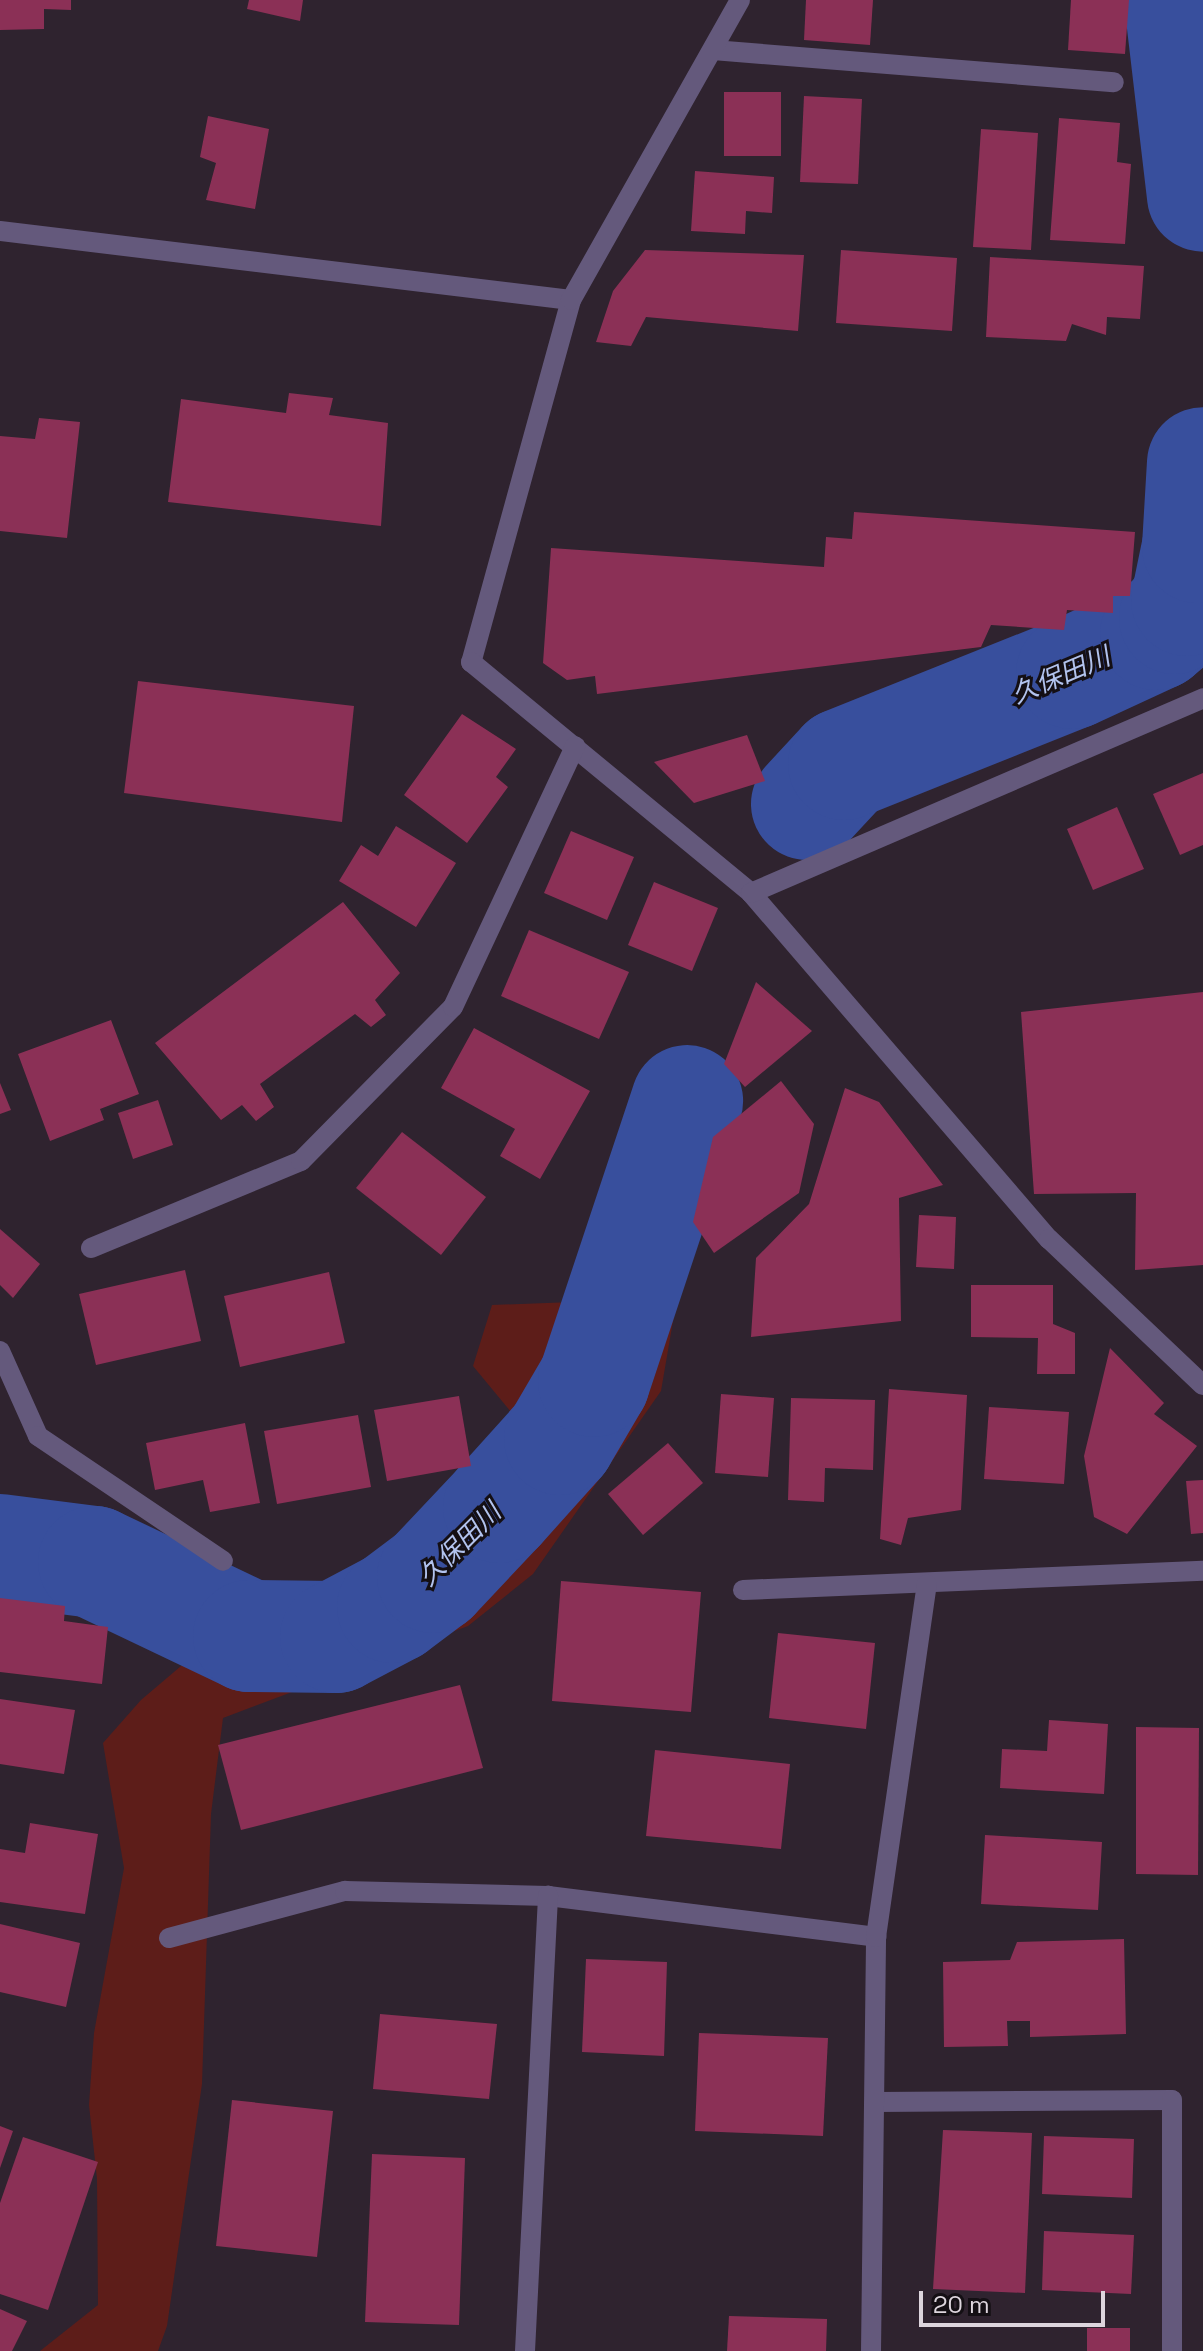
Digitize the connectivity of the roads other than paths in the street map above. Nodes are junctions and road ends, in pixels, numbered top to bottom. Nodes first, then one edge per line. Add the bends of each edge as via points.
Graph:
1 (740, 0) edge
2 (713, 50) junction
3 (1114, 82) dead end
4 (0, 231) edge
5 (571, 300) junction
6 (1203, 698) edge
7 (575, 746) junction
8 (751, 893) junction
9 (91, 1248) dead end
10 (0, 1351) edge
11 (1203, 1385) edge
12 (223, 1561) dead end
13 (1203, 1571) edge
14 (927, 1585) junction
15 (743, 1590) dead end
16 (548, 1896) junction
17 (876, 1937) junction
18 (169, 1938) dead end
19 (877, 2102) junction
20 (525, 2351) edge
21 (871, 2351) edge
22 (1172, 2351) edge

1 - 2 street
2 - 3 street
2 - 5 street
4 - 5 street
5 - 7 street via 471,662
6 - 8 street
7 - 8 street
7 - 9 street via 453,1007 301,1161
8 - 11 street via 1049,1239
10 - 12 street via 38,1436
13 - 14 street
14 - 15 street
14 - 17 street
16 - 17 street
16 - 18 street via 345,1891
16 - 20 street
17 - 19 street
19 - 21 street
19 - 22 street via 1172,2100

